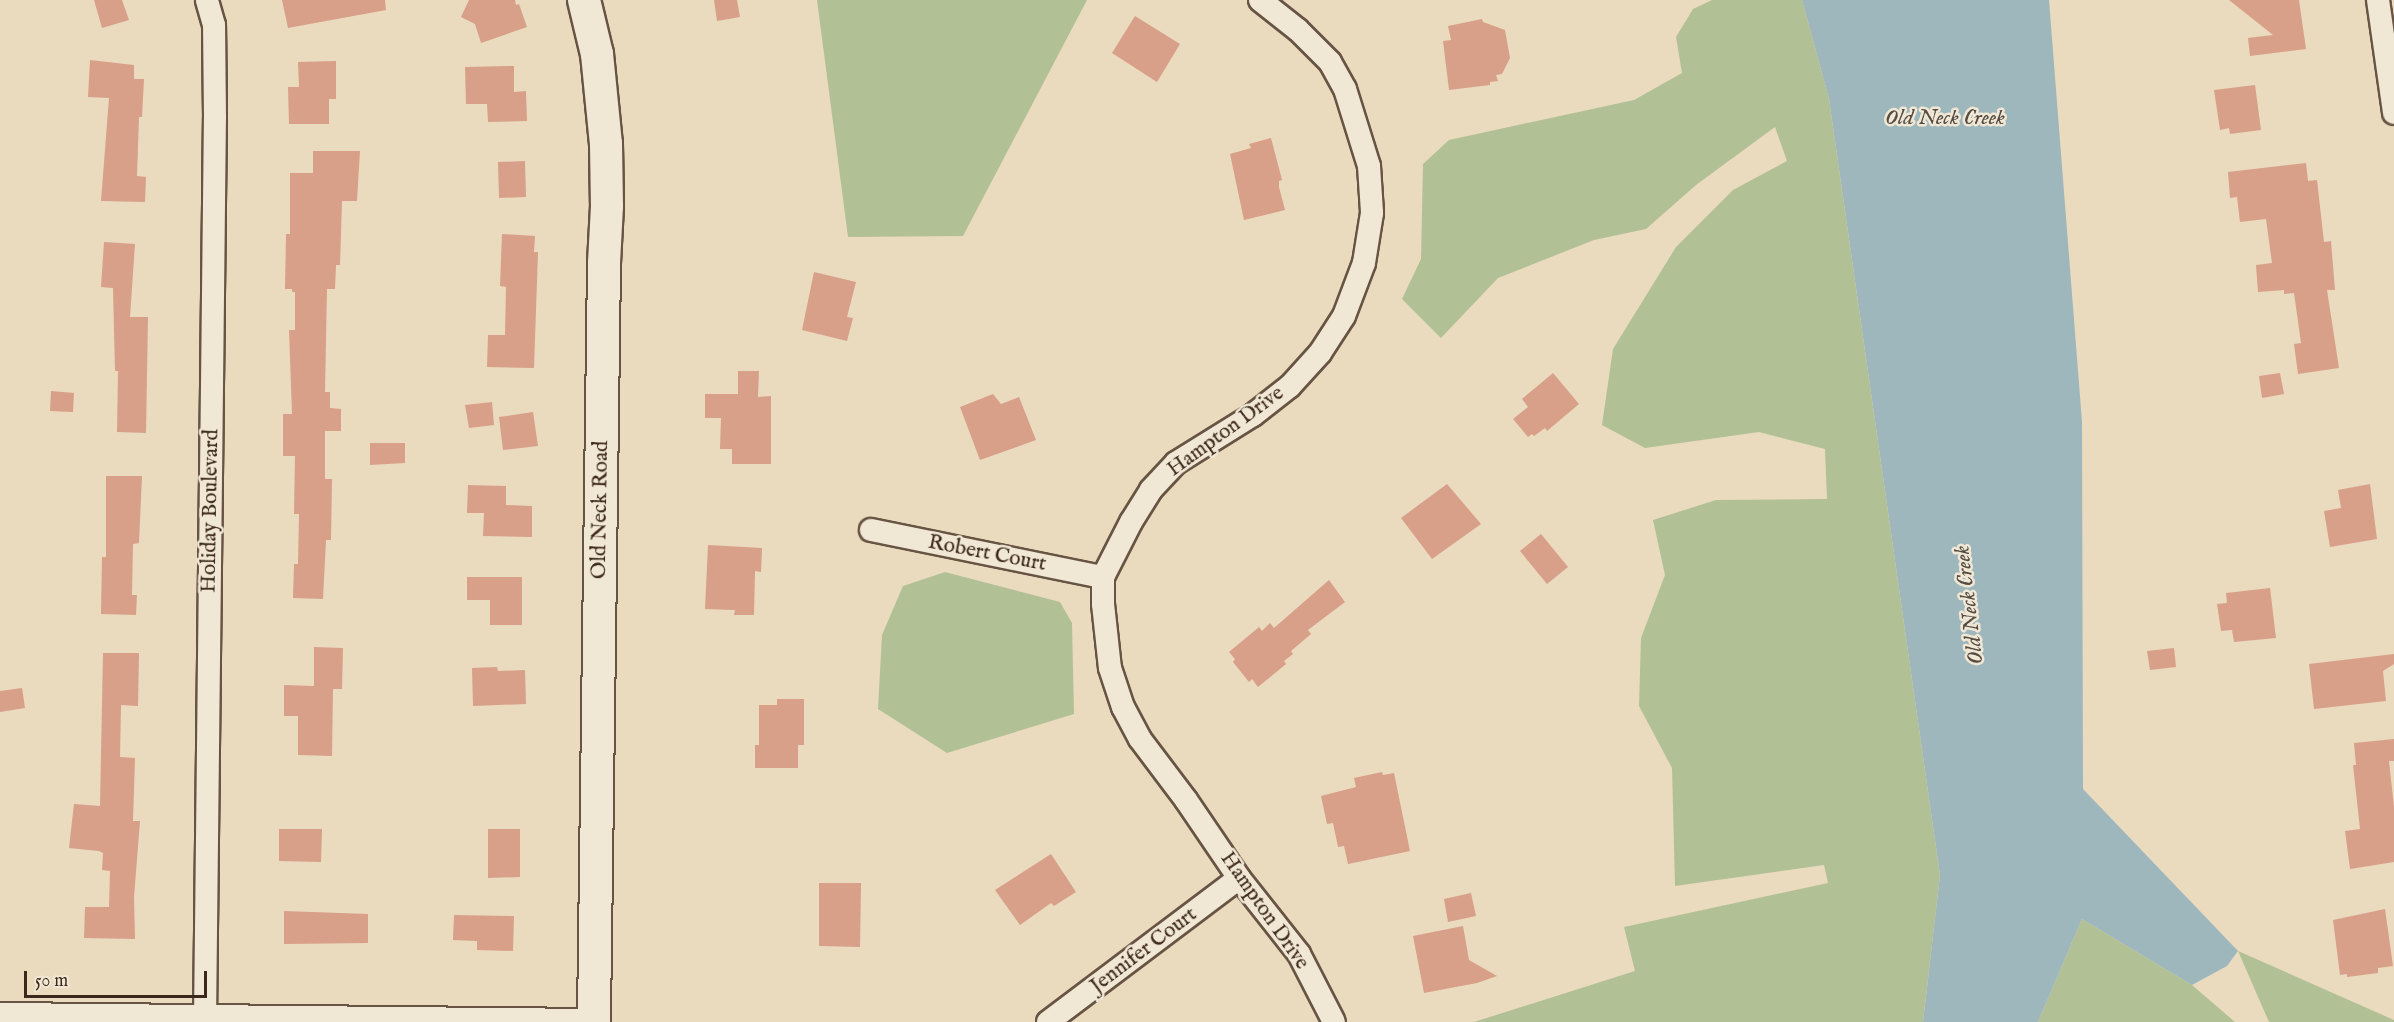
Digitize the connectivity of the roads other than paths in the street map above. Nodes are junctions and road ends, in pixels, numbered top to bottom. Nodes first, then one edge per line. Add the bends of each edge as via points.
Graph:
1 (207, 0) edge
2 (585, 0) edge
3 (1260, 0) edge
4 (2378, 0) edge
5 (2394, 113) edge
6 (871, 530) dead end
7 (1103, 577) junction
8 (1239, 878) junction
9 (0, 1014) edge
10 (205, 1020) edge
11 (594, 1021) edge
12 (1048, 1022) edge
13 (1334, 1022) edge

1 - 10 street, Holiday Boulevard via 213,25 215,117
2 - 11 street, Old Neck Road via 597,54 608,206 604,264
3 - 7 street, Hampton Drive via 1330,62 1345,89 1369,166 1372,213 1364,263 1344,316 1320,353 1290,386 1253,415 1176,463 1146,498
4 - 5 street
6 - 7 street, Robert Court
7 - 8 street, Hampton Drive via 1110,668 1123,707 1140,739
8 - 12 street, Jennifer Court
8 - 13 street, Hampton Drive via 1299,954
9 - 10 street
10 - 11 street

